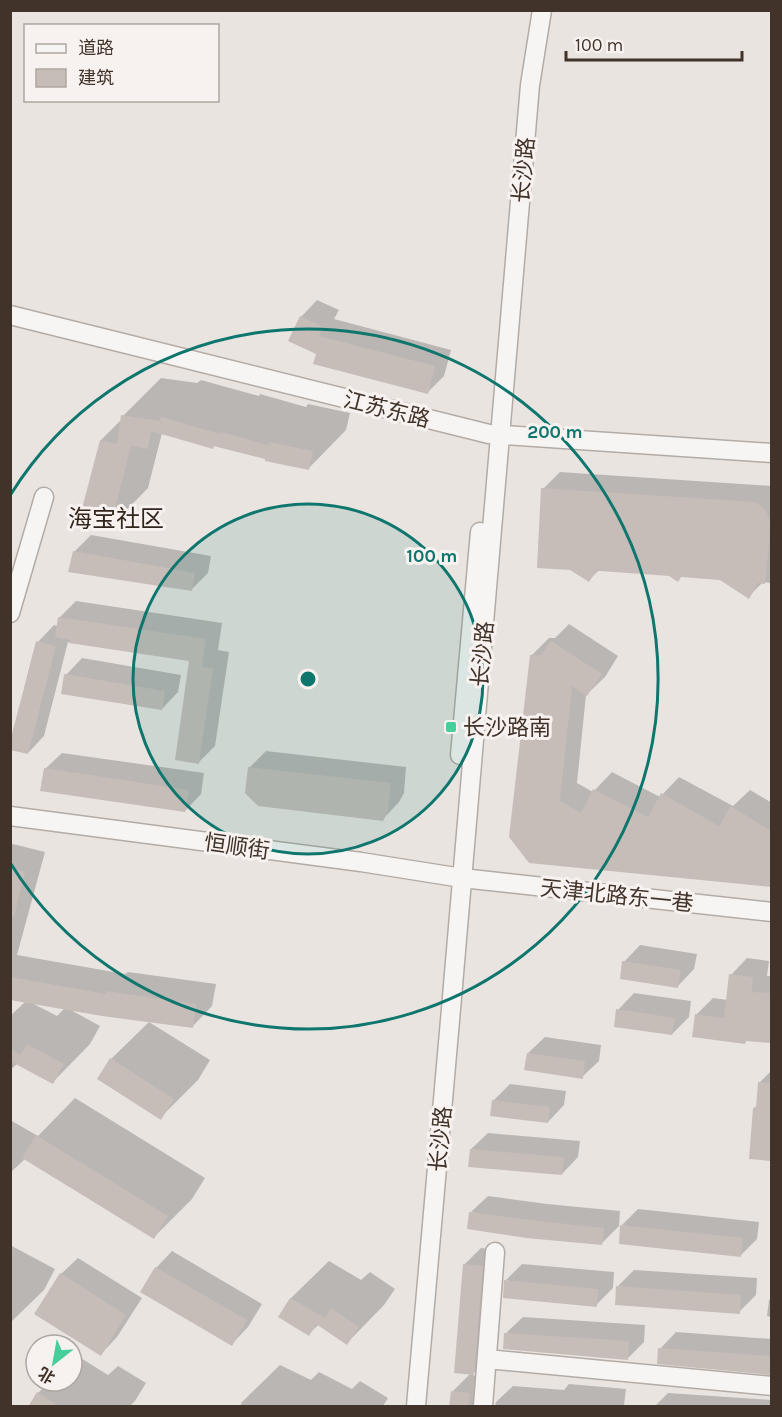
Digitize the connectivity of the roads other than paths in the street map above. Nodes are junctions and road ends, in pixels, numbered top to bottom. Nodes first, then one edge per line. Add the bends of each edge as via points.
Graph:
1 (530, 10) edge
2 (542, 10) edge
3 (10, 315) edge
4 (495, 435) junction
5 (771, 453) edge
6 (44, 497) dead end
7 (10, 613) edge
8 (10, 816) edge
9 (457, 877) junction
10 (771, 912) edge
11 (495, 1252) dead end
12 (487, 1359) junction
13 (771, 1386) edge
14 (406, 1407) edge
15 (416, 1407) edge
16 (483, 1407) edge

1 - 4 street, 长沙路 via 520,84
2 - 4 street, 长沙路 via 530,85
3 - 4 street, 江苏东路
4 - 5 street, 江苏东路
4 - 9 street, 长沙路
6 - 7 street
8 - 9 street, 恒顺街
9 - 10 street, 天津北路东一巷
9 - 14 street, 长沙路
9 - 15 street, 长沙路
11 - 12 street
12 - 13 street
12 - 16 street

